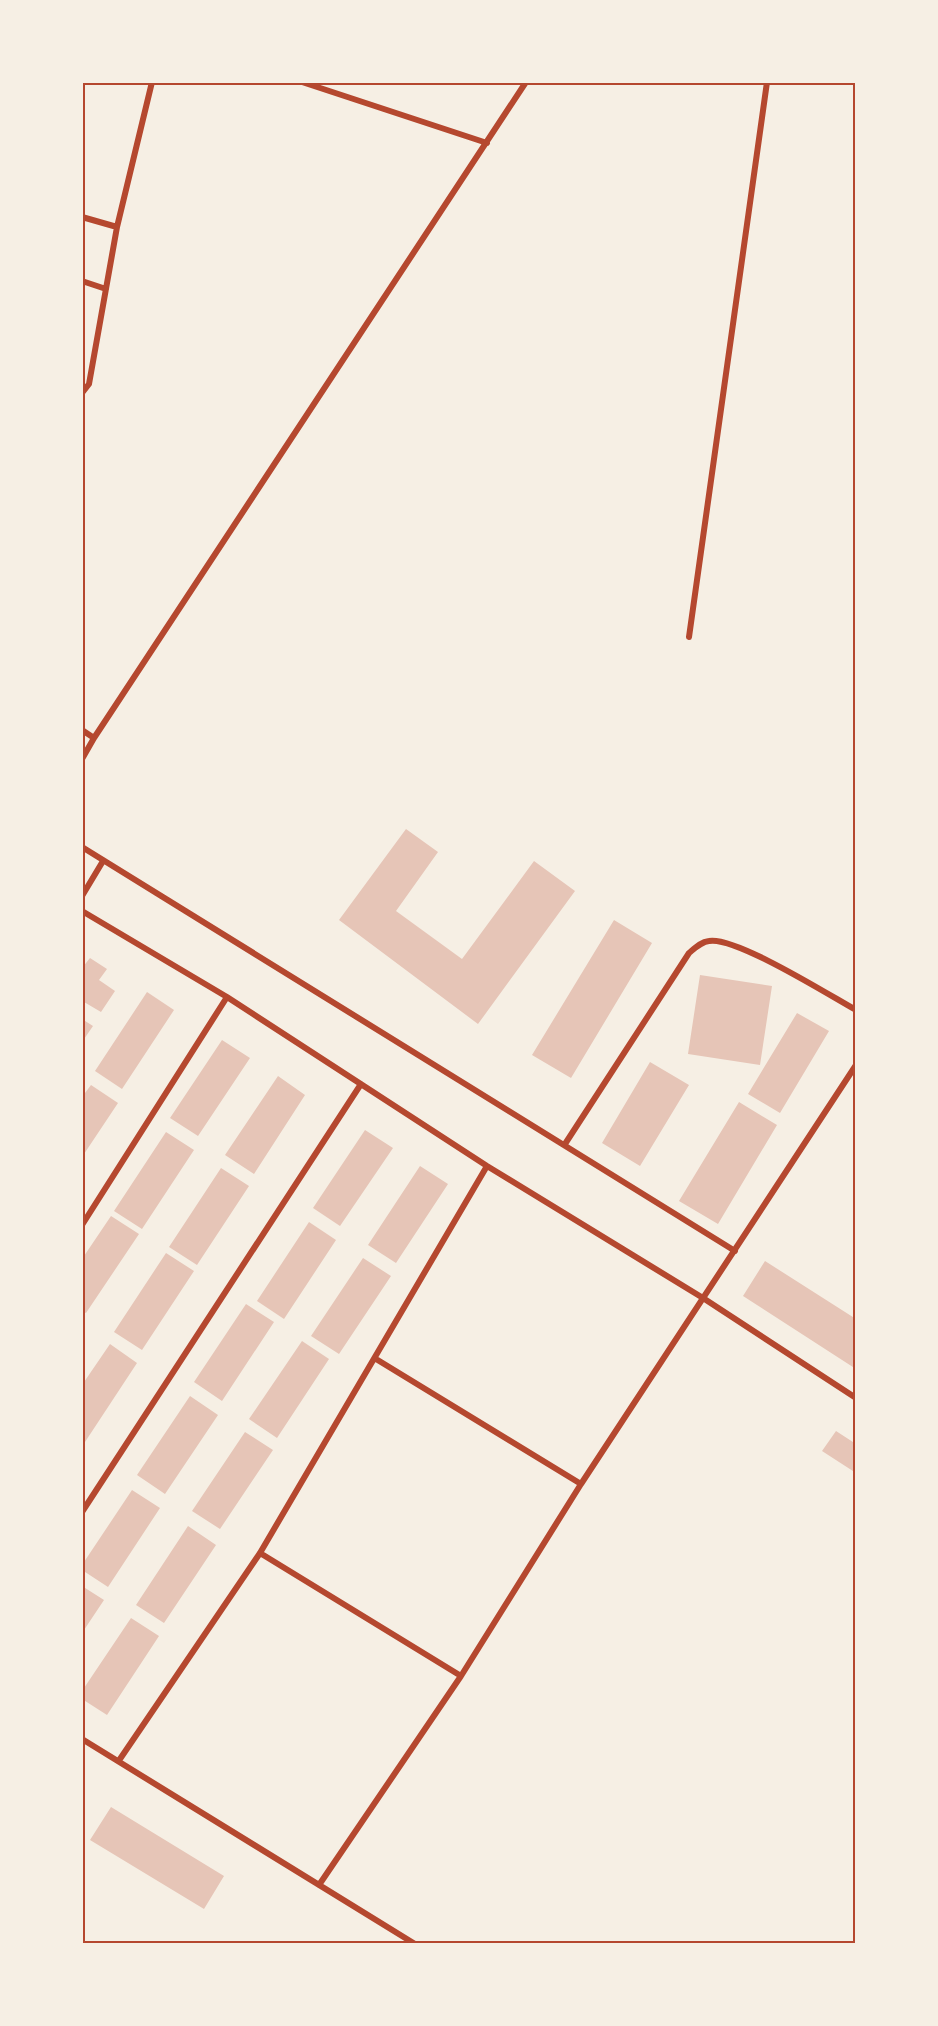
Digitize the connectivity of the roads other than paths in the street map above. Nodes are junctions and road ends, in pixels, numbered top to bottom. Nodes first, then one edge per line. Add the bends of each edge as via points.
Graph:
1 (152, 82) edge
2 (302, 82) edge
3 (526, 82) edge
4 (767, 82) edge
5 (487, 143) junction
6 (82, 217) edge
7 (117, 227) junction
8 (82, 281) edge
9 (106, 289) junction
10 (82, 393) edge
11 (689, 637) dead end
12 (82, 730) edge
13 (94, 738) junction
14 (82, 759) edge
15 (82, 847) edge
16 (103, 861) junction
17 (82, 896) edge
18 (82, 911) edge
19 (227, 997) junction
20 (855, 1010) edge
21 (855, 1065) edge
22 (361, 1084) junction
23 (565, 1144) junction
24 (487, 1166) junction
25 (82, 1225) edge
26 (735, 1251) junction
27 (702, 1298) junction
28 (376, 1359) junction
29 (855, 1398) edge
30 (581, 1484) junction
31 (82, 1512) edge
32 (260, 1553) junction
33 (461, 1676) junction
34 (82, 1739) edge
35 (120, 1759) junction
36 (319, 1885) junction
37 (415, 1944) edge

1 - 7 street
2 - 5 street
3 - 5 street
4 - 11 street
5 - 13 street
6 - 7 street
7 - 9 street
8 - 9 street
9 - 10 street via 89,384
12 - 13 street
13 - 14 street
15 - 16 street
16 - 17 street
16 - 23 street
18 - 19 street
19 - 22 street
19 - 25 street
20 - 23 street via 776,965 733,946 718,941 699,945 689,953
21 - 26 street
22 - 24 street
22 - 31 street
23 - 26 street
24 - 27 street
24 - 28 street
26 - 27 street
27 - 29 street
27 - 30 street
28 - 30 street
28 - 32 street
30 - 33 street
32 - 33 street
32 - 35 street
33 - 36 street
34 - 35 street
35 - 36 street
36 - 37 street

